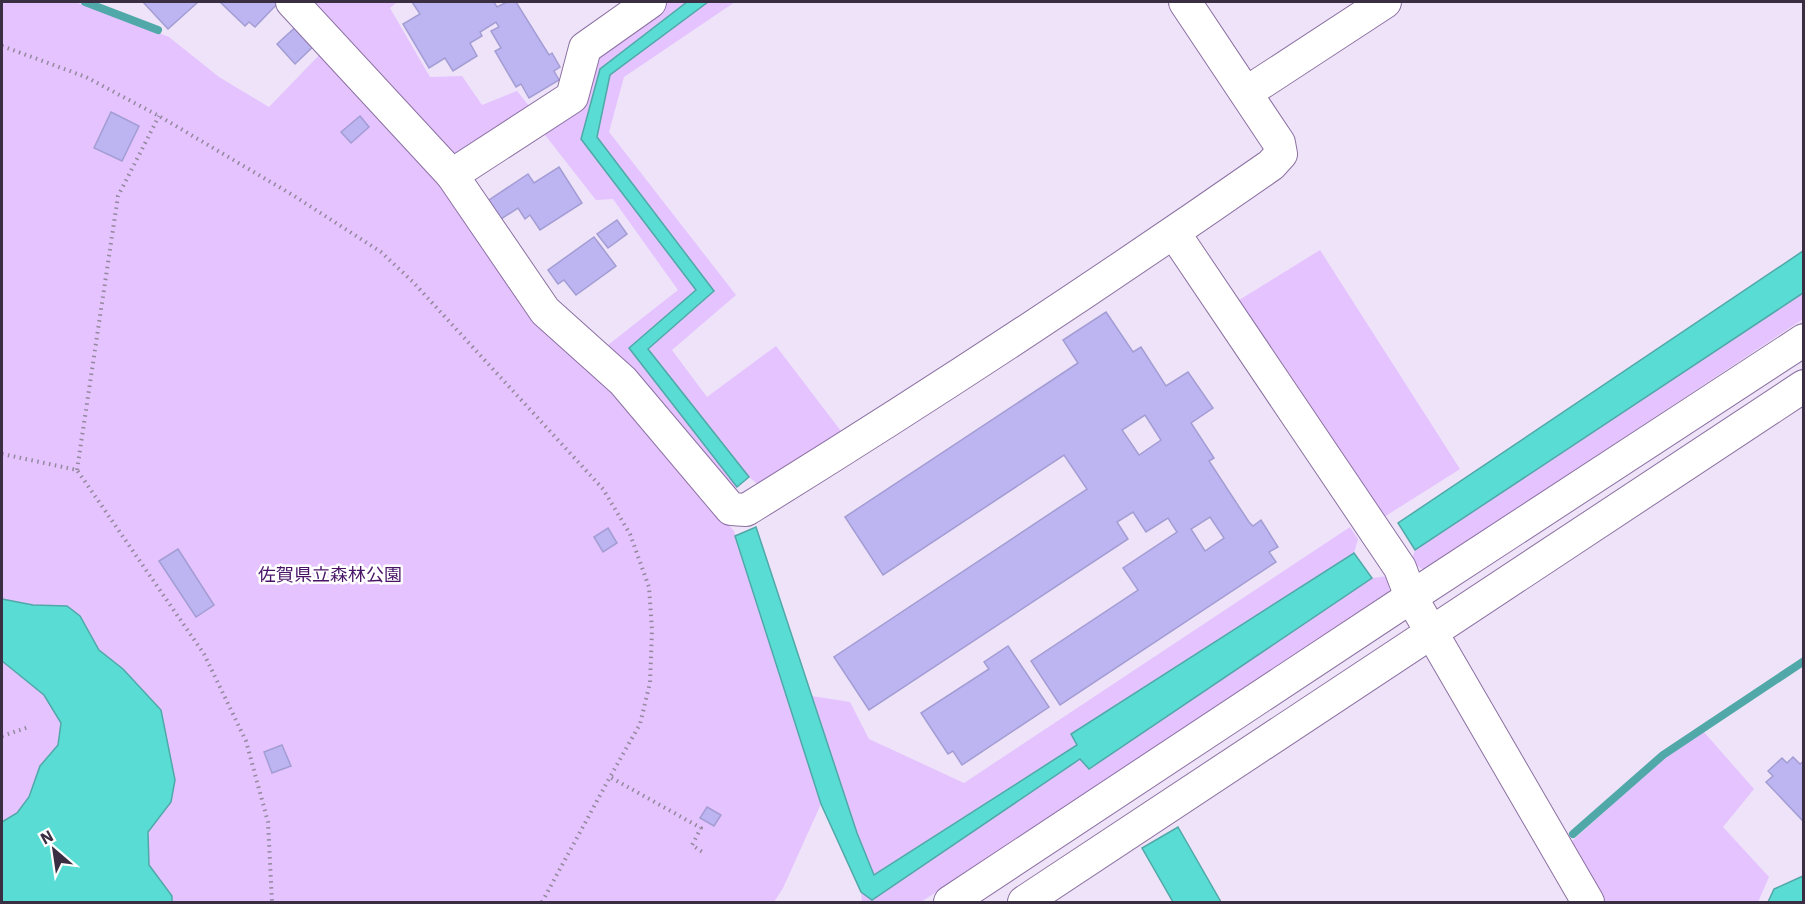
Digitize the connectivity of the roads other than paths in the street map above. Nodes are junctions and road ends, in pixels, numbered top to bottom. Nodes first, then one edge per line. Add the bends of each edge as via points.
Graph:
1 (292, 2) edge
2 (650, 2) edge
3 (1185, 2) edge
4 (1385, 2) edge
5 (1246, 93) junction
6 (452, 175) junction
7 (1174, 233) junction
8 (1803, 340) edge
9 (1803, 386) edge
10 (1411, 597) junction
11 (1433, 633) junction
12 (950, 903) edge
13 (1024, 903) edge
14 (1588, 903) edge

1 - 6 street
2 - 6 street via 585,48 572,96
3 - 5 street
4 - 5 street
5 - 7 street via 1279,143 1281,154
6 - 7 street via 545,311 623,381 731,509 746,510 842,451
7 - 10 street via 1400,568
8 - 10 street
9 - 11 street
10 - 11 street
10 - 12 street
11 - 13 street
11 - 14 street

